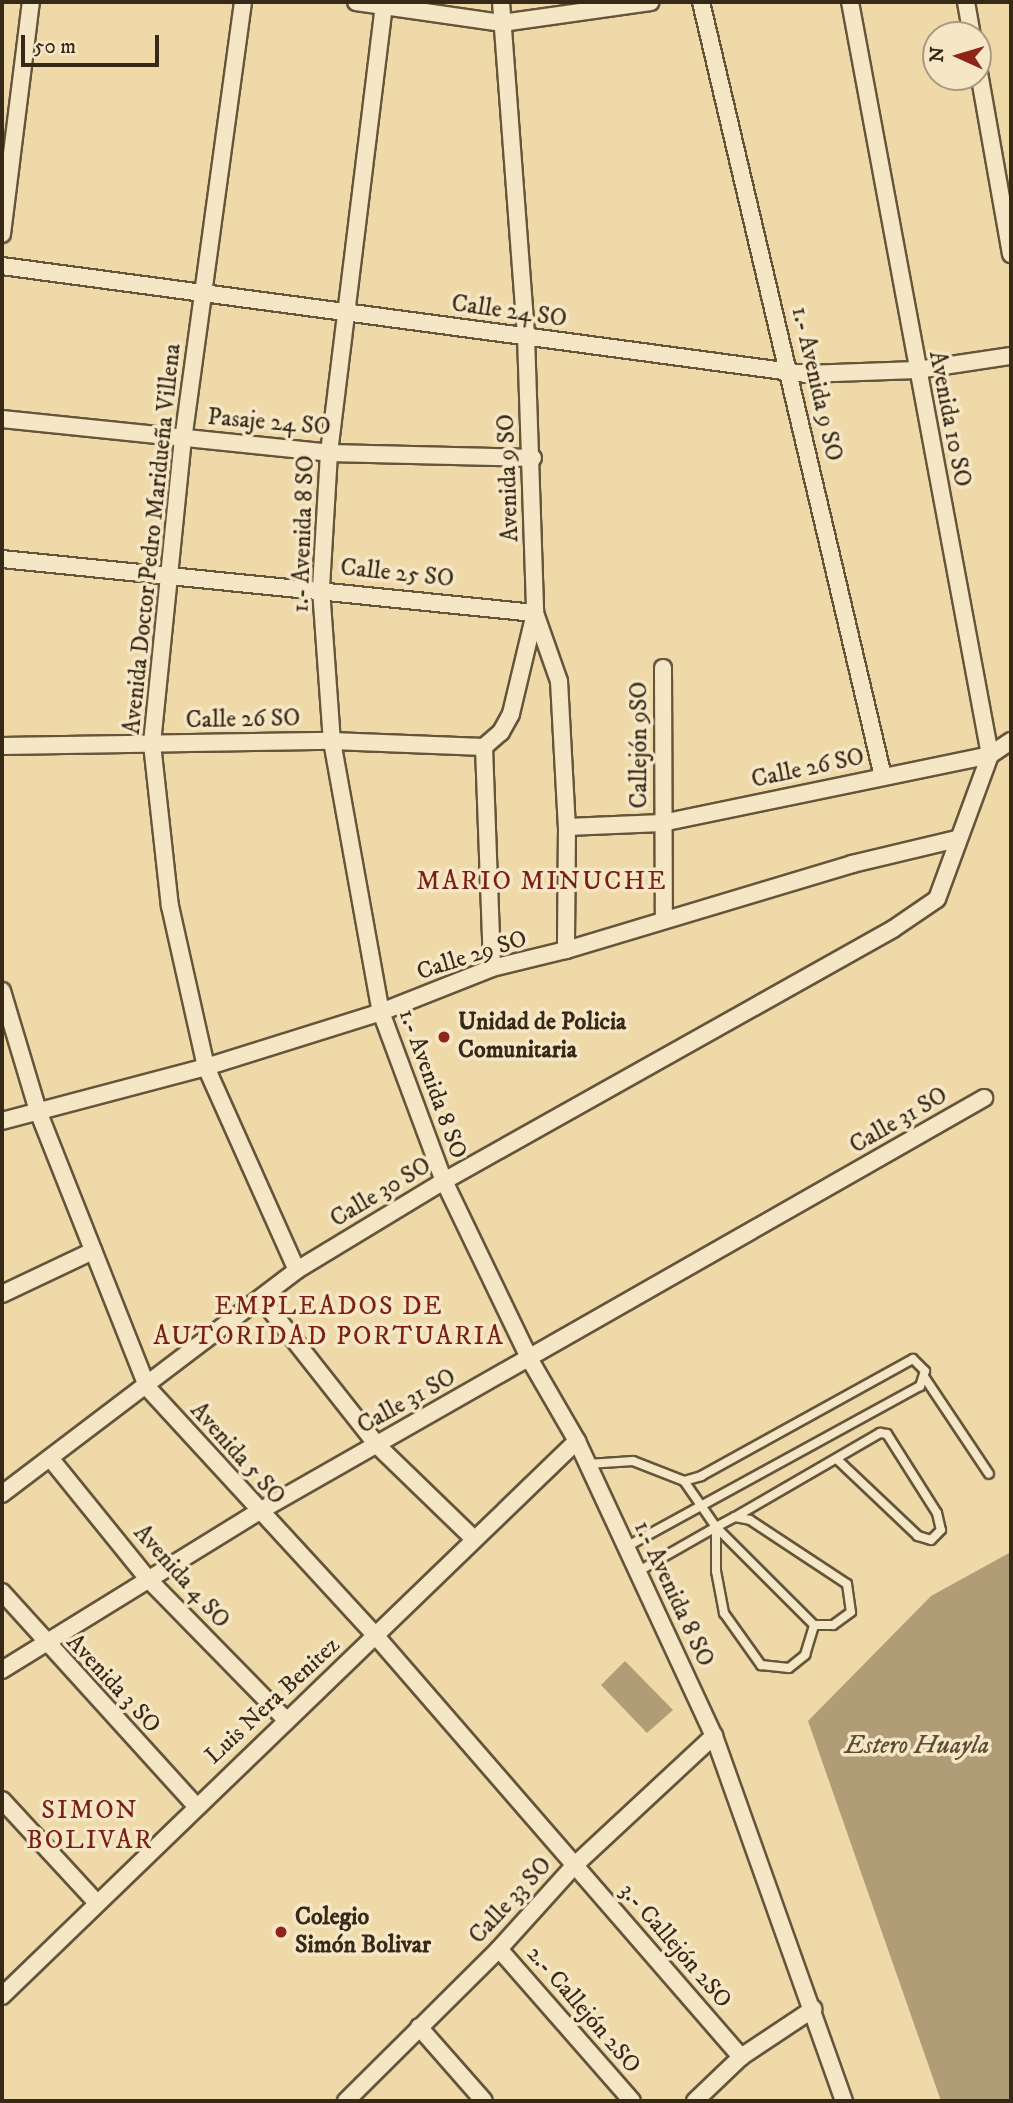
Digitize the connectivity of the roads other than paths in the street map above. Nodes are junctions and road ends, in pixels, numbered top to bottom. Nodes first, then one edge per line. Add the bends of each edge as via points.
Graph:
1 (31, 2) edge
2 (243, 2) edge
3 (356, 2) edge
4 (501, 2) edge
5 (651, 2) edge
6 (701, 2) edge
7 (850, 2) edge
8 (967, 2) edge
9 (384, 5) junction
10 (970, 21) edge
11 (502, 23) junction
12 (982, 91) edge
13 (2, 234) edge
14 (1011, 254) edge
15 (2, 266) edge
16 (205, 292) junction
17 (349, 313) junction
18 (526, 336) junction
19 (1011, 356) edge
20 (917, 370) junction
21 (790, 371) junction
22 (2, 419) edge
23 (183, 438) junction
24 (329, 453) junction
25 (533, 458) junction
26 (2, 559) edge
27 (168, 577) junction
28 (321, 589) junction
29 (535, 613) junction
30 (663, 668) dead end
31 (332, 741) junction
32 (1011, 741) edge
33 (152, 744) junction
34 (2, 746) edge
35 (484, 747) junction
36 (990, 755) junction
37 (883, 777) junction
38 (662, 823) junction
39 (566, 827) junction
40 (957, 839) junction
41 (664, 920) junction
42 (566, 950) junction
43 (492, 968) junction
44 (2, 991) edge
45 (381, 1012) junction
46 (206, 1067) junction
47 (984, 1098) dead end
48 (38, 1111) junction
49 (2, 1122) edge
50 (444, 1181) junction
51 (93, 1251) junction
52 (297, 1270) junction
53 (2, 1294) edge
54 (261, 1298) junction
55 (530, 1360) junction
56 (925, 1378) junction
57 (147, 1387) junction
58 (577, 1441) junction
59 (377, 1445) junction
60 (50, 1458) junction
61 (838, 1460) junction
62 (588, 1464) junction
63 (989, 1474) dead end
64 (684, 1481) junction
65 (2, 1494) edge
66 (701, 1506) junction
67 (258, 1512) junction
68 (735, 1517) junction
69 (716, 1527) junction
70 (474, 1539) junction
71 (626, 1547) junction
72 (638, 1572) junction
73 (148, 1579) junction
74 (2, 1592) edge
75 (814, 1625) junction
76 (375, 1635) junction
77 (45, 1644) junction
78 (2, 1670) edge
79 (286, 1720) junction
80 (714, 1736) junction
81 (2, 1800) edge
82 (195, 1805) junction
83 (575, 1865) junction
84 (97, 1903) junction
85 (499, 1949) junction
86 (2, 1996) edge
87 (813, 2009) junction
88 (419, 2027) junction
89 (741, 2056) junction
90 (346, 2101) edge
91 (484, 2101) edge
92 (632, 2101) edge
93 (695, 2101) edge
94 (844, 2101) edge

1 - 13 street
2 - 16 street, Avenida Doctor Pedro Maridueña Villena
3 - 9 street
4 - 11 street, Avenida 9 SO
5 - 11 street
6 - 21 street, 1.- Avenida 9 SO
7 - 20 street, Avenida 10 SO
8 - 10 street
9 - 11 street
9 - 17 street, 1.- Avenida 8 SO
11 - 18 street, Avenida 9 SO
12 - 14 street
15 - 16 street, Calle 24 SO
16 - 17 street, Calle 24 SO
16 - 23 street, Avenida Doctor Pedro Maridueña Villena
17 - 18 street, Calle 24 SO
17 - 24 street, 1.- Avenida 8 SO
18 - 21 street, Calle 24 SO
18 - 25 street, Avenida 9 SO
19 - 20 street, Calle 24 SO
20 - 21 street, Calle 24 SO
20 - 36 street, Avenida 10 SO
21 - 37 street, 1.- Avenida 9 SO
22 - 23 street, Pasaje 24 SO
23 - 24 street, Pasaje 24 SO
23 - 27 street, Avenida Doctor Pedro Maridueña Villena
24 - 25 street, Pasaje 24 SO
24 - 28 street, 1.- Avenida 8 SO
25 - 29 street, Avenida 9 SO
26 - 27 street, Calle 25 SO
27 - 28 street, Calle 25 SO
27 - 33 street, Avenida Doctor Pedro Maridueña Villena
28 - 29 street, Calle 25 SO
28 - 31 street, 1.- Avenida 8 SO
29 - 35 street via 511,714
29 - 39 street, Avenida 9 SO via 559,681
30 - 38 street, Callejón 9SO
31 - 33 street, Calle 26 SO
31 - 35 street, Calle 26 SO
31 - 45 street, 1.- Avenida 8 SO
32 - 36 street, Calle 26 SO
33 - 34 street, Calle 26 SO
33 - 46 street, Avenida Doctor Pedro Maridueña Villena via 170,906
35 - 43 street
36 - 37 street, Calle 26 SO
36 - 40 street
37 - 38 street, Calle 26 SO
38 - 39 street, Calle 26 SO
38 - 41 street, Callejón 9SO
39 - 42 street, Avenida 9 SO
40 - 41 street, Calle 29 SO via 852,864
40 - 50 street, Calle 30 SO via 937,899 893,929
41 - 42 street, Calle 29 SO
42 - 43 street, Calle 29 SO
43 - 45 street, Calle 29 SO
44 - 48 street, Avenida 5 SO
45 - 46 street, Calle 29 SO
45 - 50 street, 1.- Avenida 8 SO
46 - 48 street, Calle 29 SO
46 - 52 street, Avenida Doctor Pedro Maridueña Villena
47 - 55 street, Calle 31 SO
48 - 49 street, Calle 29 SO
48 - 51 street, Avenida 5 SO
50 - 52 street, Calle 30 SO
50 - 55 street, 1.- Avenida 8 SO
51 - 53 street
51 - 57 street, Avenida 5 SO
52 - 54 street, Calle 30 SO
54 - 57 street, Calle 30 SO
54 - 59 street
55 - 58 street, 1.- Avenida 8 SO
55 - 59 street, Calle 31 SO
56 - 63 lane
56 - 64 lane via 921,1363 913,1359 701,1476
56 - 66 lane via 920,1386
57 - 60 street, Calle 30 SO
57 - 67 street, Avenida 5 SO
58 - 62 street, 1.- Avenida 8 SO
58 - 70 street, Luis Nera Benitez
59 - 67 street, Calle 31 SO
59 - 70 street
60 - 65 street, Calle 30 SO
60 - 73 street, Avenida 4 SO
61 - 61 lane via 918,1536 931,1540 942,1530 937,1513 887,1434 869,1438
61 - 68 lane
62 - 64 lane via 633,1461
62 - 71 street, 1.- Avenida 8 SO
64 - 66 lane
66 - 69 lane
66 - 71 lane
67 - 73 street, Calle 31 SO
67 - 76 street, Avenida 5 SO
68 - 69 lane
68 - 75 lane via 765,1526 847,1584 851,1612 833,1625
69 - 72 lane
69 - 75 lane
69 - 75 lane via 716,1571 724,1613 761,1665 789,1668 805,1655
70 - 76 street, Luis Nera Benitez
71 - 72 street, 1.- Avenida 8 SO
72 - 80 street, 1.- Avenida 8 SO
73 - 77 street, Calle 31 SO
73 - 79 street, Avenida 4 SO
74 - 77 street, Avenida 3 SO
76 - 79 street, Luis Nera Benitez
76 - 83 street, Avenida 5 SO
77 - 78 street, Calle 31 SO
77 - 82 street, Avenida 3 SO
79 - 82 street, Luis Nera Benitez
80 - 83 street, Calle 33 SO
80 - 87 street, 1.- Avenida 8 SO
81 - 84 street
82 - 84 street, Luis Nera Benitez
83 - 85 street, Calle 33 SO
83 - 89 street, 3.- Callejón 2SO
84 - 86 street, Luis Nera Benitez
85 - 88 street, Calle 33 SO
85 - 92 street, 2.- Callejón 2SO
87 - 89 street
87 - 94 street, 1.- Avenida 8 SO
88 - 90 street, Calle 33 SO
88 - 91 street
89 - 93 street

